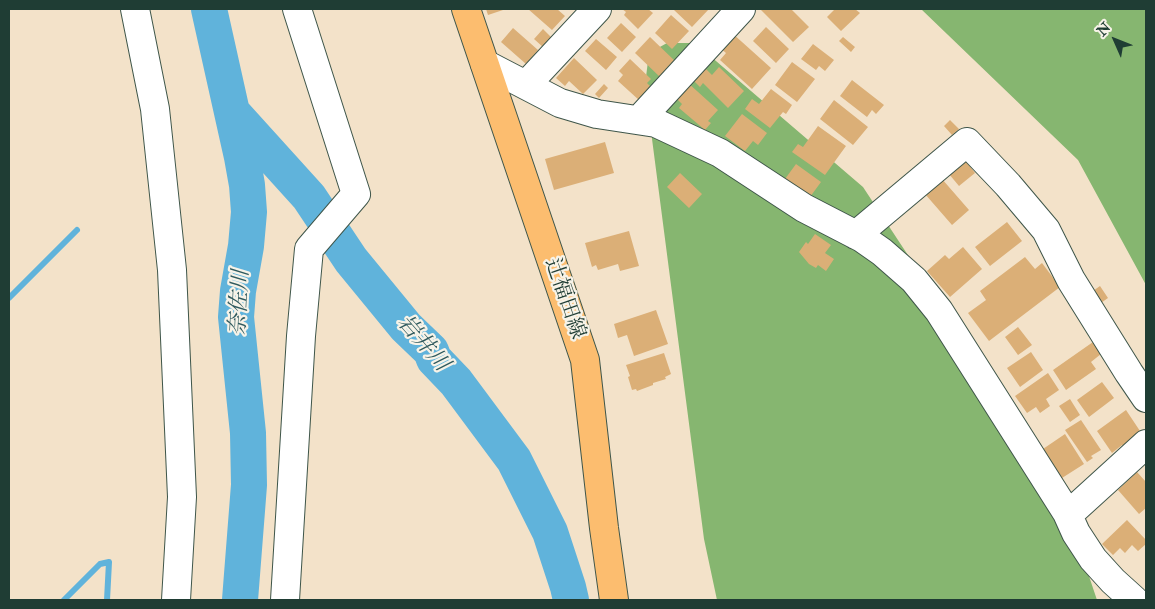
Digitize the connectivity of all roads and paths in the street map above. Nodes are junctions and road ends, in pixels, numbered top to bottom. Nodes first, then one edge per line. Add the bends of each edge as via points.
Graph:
1 (135, 9) edge
2 (298, 9) edge
3 (466, 9) edge
4 (597, 9) edge
5 (742, 9) edge
6 (485, 64) junction
7 (526, 85) junction
8 (639, 120) junction
9 (856, 235) junction
10 (1146, 398) edge
11 (1146, 444) edge
12 (1068, 515) junction
13 (176, 600) edge
14 (284, 600) edge
15 (614, 600) edge
16 (1134, 600) edge

1 - 13 street via 154,109 172,270 182,497
2 - 14 street via 356,194 309,249
3 - 6 main road, 辻福田線
4 - 7 street
5 - 8 street
6 - 7 street
6 - 15 main road, 辻福田線 via 585,360
7 - 8 street via 560,103 598,114
8 - 9 street via 656,123 720,153 804,208
9 - 10 street via 967,142 1046,230 1071,280
9 - 12 street via 882,252 914,280 939,311
11 - 12 street
12 - 16 street via 1093,559

